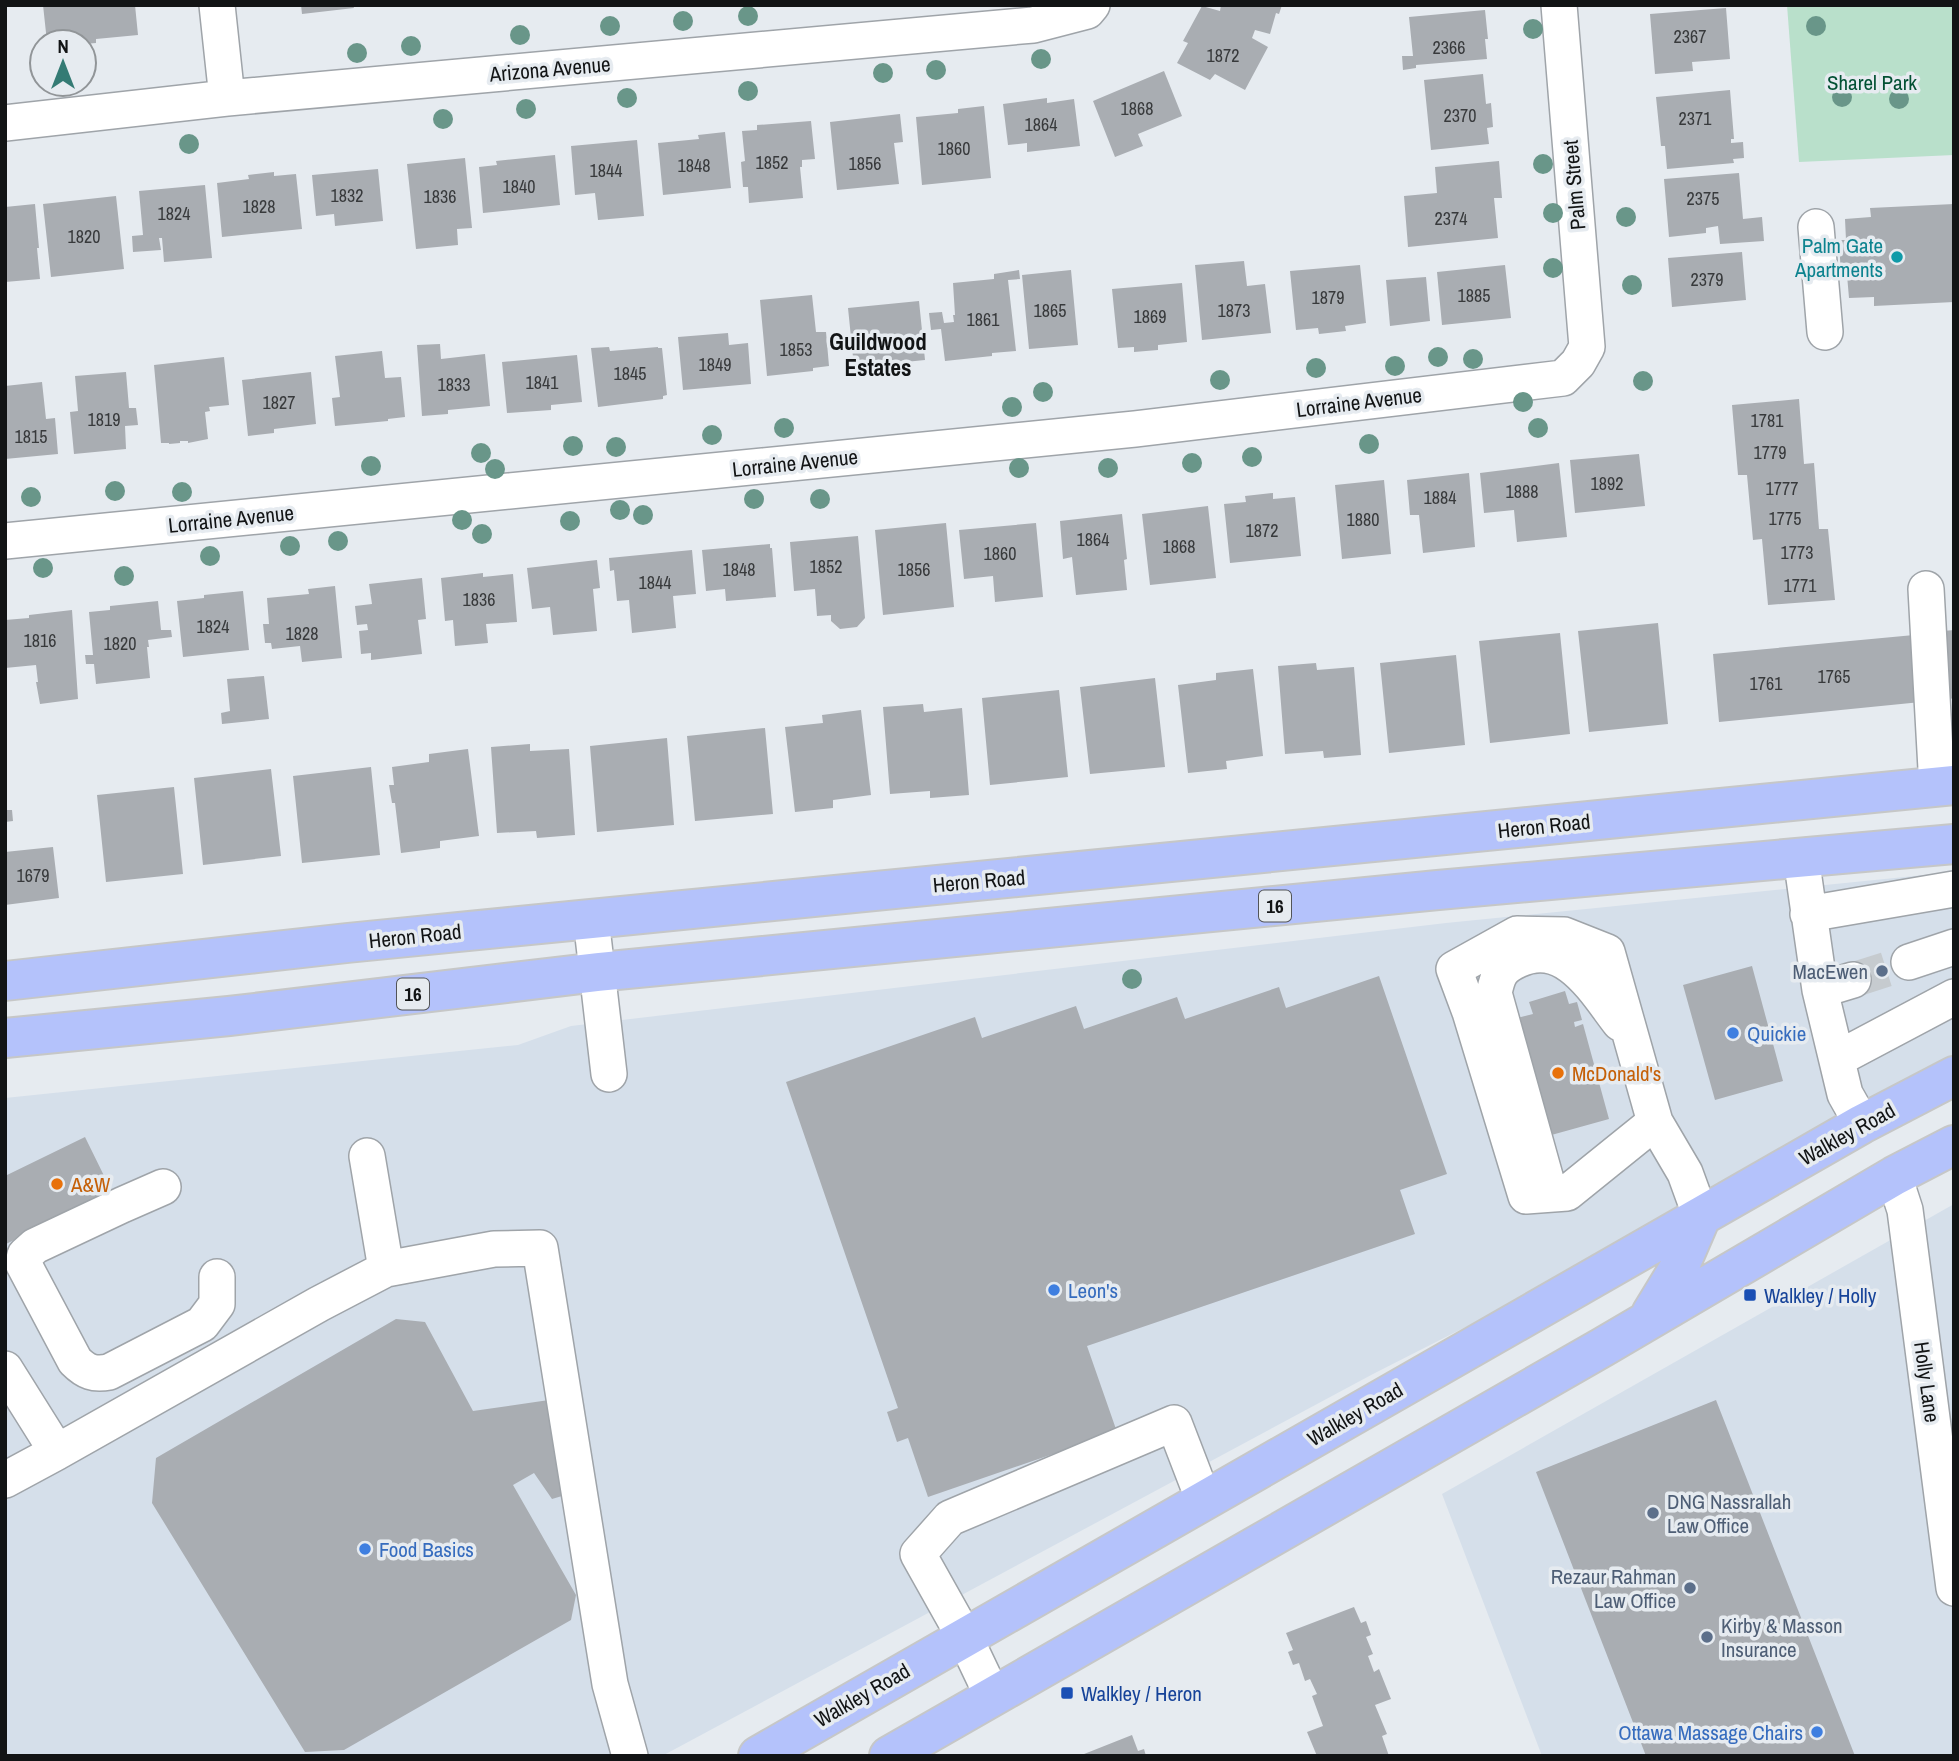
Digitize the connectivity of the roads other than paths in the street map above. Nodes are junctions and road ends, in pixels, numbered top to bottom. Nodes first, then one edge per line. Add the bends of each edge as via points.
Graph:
1 (217, 5) edge
2 (1092, 5) edge
3 (1559, 5) edge
4 (227, 98) junction
5 (5, 122) edge
6 (1816, 227) dead end
7 (1825, 332) dead end
8 (1578, 363) joint
9 (5, 541) edge
10 (1926, 589) dead end
11 (1945, 786) edge
12 (1432, 837) junction
13 (1954, 845) edge
14 (1801, 857) junction
15 (1954, 889) edge
16 (1438, 890) junction
17 (1808, 914) junction
18 (591, 919) junction
19 (1954, 947) edge
20 (1909, 962) tunnel mouth
21 (598, 972) junction
22 (1853, 980) tunnel mouth
23 (5, 981) edge
24 (1820, 990) junction
25 (1954, 997) edge
26 (5, 1038) edge
27 (1837, 1059) junction
28 (610, 1074) dead end
29 (1954, 1076) edge
30 (1655, 1122) junction
31 (1862, 1124) junction
32 (1954, 1145) edge
33 (367, 1156) dead end
34 (1894, 1177) junction
35 (163, 1187) dead end
36 (1701, 1217) junction
37 (386, 1269) junction
38 (217, 1277) dead end
39 (1648, 1319) junction
40 (5, 1369) edge
41 (57, 1452) junction
42 (5, 1479) edge
43 (1204, 1501) junction
44 (1954, 1588) edge
45 (964, 1636) junction
46 (993, 1698) junction
47 (630, 1756) edge
48 (758, 1756) edge
49 (889, 1756) edge

1 - 4 street
2 - 4 street, Arizona Avenue via 1087,11 1032,25
3 - 8 street, Palm Street via 1587,347
4 - 5 street, Arizona Avenue
6 - 7 street
8 - 9 street, Lorraine Avenue via 1563,378 1135,429
10 - 11 street
11 - 12 main road, Heron Road
12 - 16 main road
12 - 18 main road, Heron Road
13 - 14 main road, 16
14 - 16 main road, 16
14 - 17 street
15 - 17 street
16 - 21 main road, 16
17 - 24 street
18 - 21 street
18 - 23 main road, Heron Road
19 - 20 street
21 - 26 main road, 16
21 - 28 street
22 - 24 street
24 - 27 street
25 - 27 street
27 - 31 street via 1845,1094
29 - 31 main road, Walkley Road
30 - 30 street via 1607,952 1564,936 1517,934 1454,969 1526,1196 1567,1193
30 - 36 street via 1685,1173
31 - 34 main road
31 - 36 main road, Walkley Road
32 - 34 main road
33 - 37 street
34 - 39 main road
34 - 44 street, Holly Lane via 1905,1210
35 - 38 street via 35,1246 25,1255 23,1263 75,1361 96,1375 109,1372 202,1324 217,1304
36 - 39 main road via 1679,1268
36 - 43 main road, Walkley Road
37 - 41 street
37 - 47 street via 494,1249 540,1248 610,1684
39 - 46 main road
40 - 41 street
41 - 42 street
43 - 45 main road, Walkley Road
43 - 45 street via 1174,1423 950,1518 918,1554
45 - 46 street
45 - 48 main road, Walkley Road
46 - 49 main road

